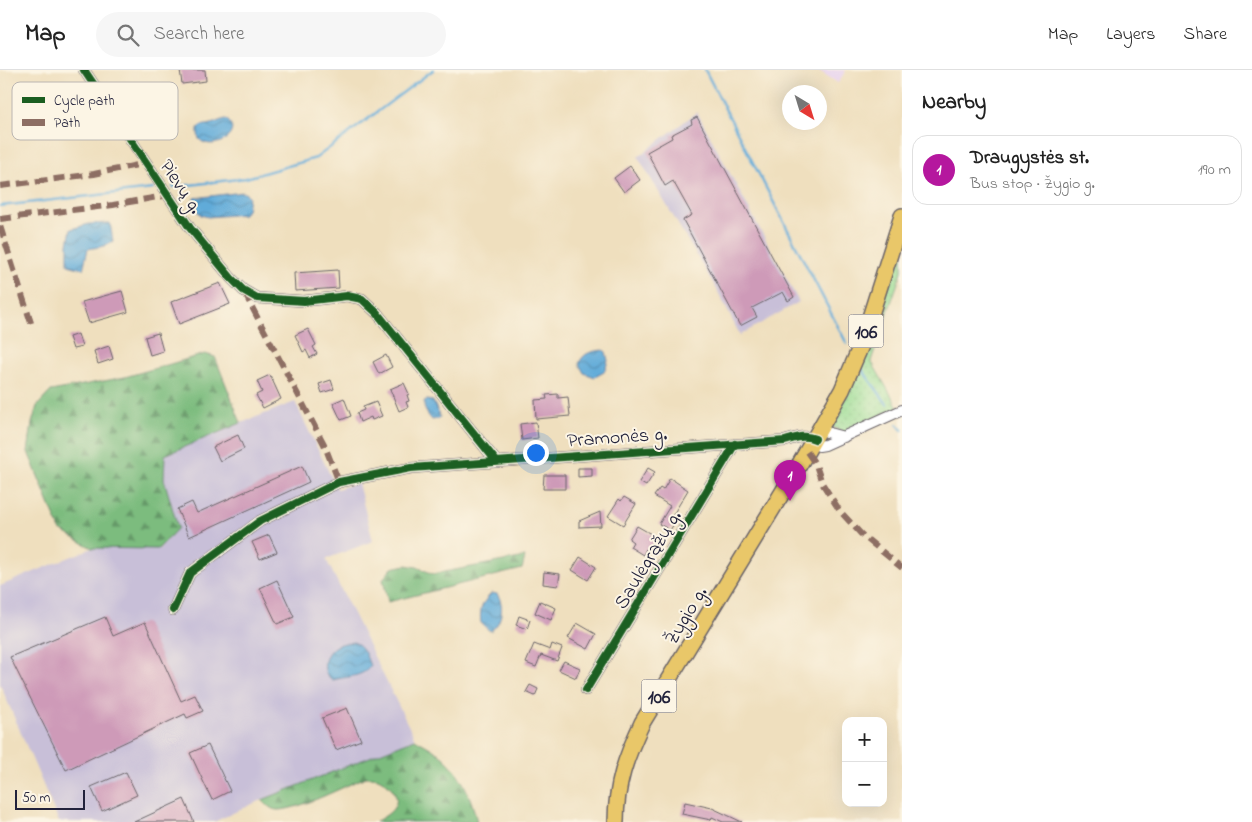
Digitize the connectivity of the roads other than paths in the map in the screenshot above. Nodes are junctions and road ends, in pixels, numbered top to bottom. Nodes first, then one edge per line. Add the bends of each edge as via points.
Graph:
1 (84, 70) edge
2 (92, 82) edge
3 (131, 140) edge
4 (902, 216) edge
5 (902, 410) edge
6 (844, 437) junction
7 (814, 440) junction
8 (785, 441) junction
9 (735, 444) junction
10 (496, 461) junction
11 (174, 610) dead end
12 (586, 690) dead end
13 (616, 822) edge

1 - 2 street, Pievų g.
3 - 10 street, Pievų g. via 190,228 242,290 257,298 304,301 347,296 362,299 377,313
4 - 7 main road, 106 via 862,343 842,390
5 - 6 street
6 - 7 street via 829,433
6 - 7 street via 819,446
7 - 8 street
7 - 8 street, Pramonės g. via 802,436
7 - 13 main road, Žygio g. / 106 via 642,723 620,779
8 - 9 street, Pramonės g.
9 - 10 street, Pramonės g.
9 - 12 street, Saulėgrąžų g.
10 - 11 street, Pramonės g. via 411,468 339,482 260,521 190,574

